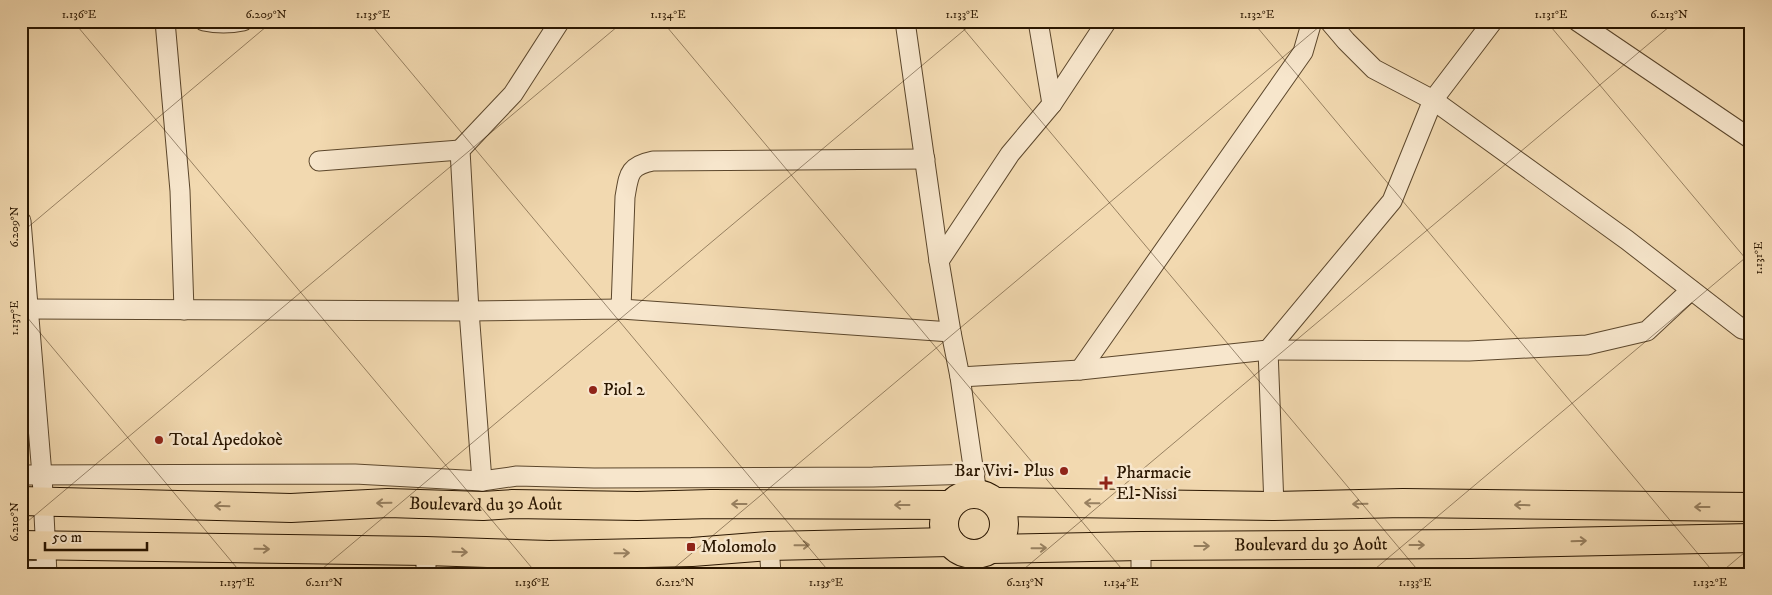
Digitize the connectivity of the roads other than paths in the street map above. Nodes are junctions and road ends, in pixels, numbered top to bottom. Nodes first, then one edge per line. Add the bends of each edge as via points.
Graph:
1 (165, 21) edge
2 (204, 21) edge
3 (243, 21) edge
4 (560, 21) edge
5 (905, 21) edge
6 (1038, 21) edge
7 (1107, 21) edge
8 (1312, 21) edge
9 (1329, 21) edge
10 (1493, 21) edge
11 (1577, 21) edge
12 (1432, 100) junction
13 (1052, 104) junction
14 (1751, 139) edge
15 (460, 150) junction
16 (926, 159) junction
17 (319, 161) dead end
18 (21, 221) edge
19 (939, 261) junction
20 (1691, 290) junction
21 (29, 309) junction
22 (621, 309) junction
23 (184, 310) junction
24 (469, 311) junction
25 (1751, 331) edge
26 (951, 332) junction
27 (1268, 350) junction
28 (1080, 370) junction
29 (960, 377) junction
30 (21, 475) edge
31 (482, 481) junction
32 (982, 490) junction
33 (36, 492) edge
34 (950, 505) junction
35 (1274, 506) junction
36 (1751, 507) edge
37 (1751, 538) edge
38 (950, 542) junction
39 (769, 546) junction
40 (1141, 546) junction
41 (991, 549) junction
42 (40, 559) edge
43 (426, 563) edge
44 (21, 571) edge
45 (771, 574) edge
46 (1141, 574) edge

1 - 23 street via 180,191
2 - 3 street via 230,24
4 - 15 street via 512,94
5 - 16 street
6 - 13 street
7 - 13 street
8 - 28 street via 1303,52
9 - 12 street via 1374,68
10 - 12 street
11 - 14 street
12 - 20 street
12 - 27 street via 1392,201
13 - 19 street via 1010,154
15 - 17 street
15 - 24 street
16 - 19 street
16 - 22 street via 641,163 632,169 625,197
18 - 21 street
19 - 26 street
20 - 25 street via 1742,329
20 - 27 street via 1647,331 1588,345 1469,350
21 - 23 street
21 - 33 street
22 - 24 street
22 - 26 street
23 - 24 street
24 - 31 street
26 - 29 street
27 - 28 street
27 - 35 street
28 - 29 street
29 - 32 street
30 - 33 street
31 - 32 street via 517,476 873,477
31 - 33 street via 355,474
32 - 34 highway via 958,498
35 -> 32 highway
32 - 41 highway via 1004,517 1002,535
34 -> 33 highway, Boulevard du 30 Août via 483,506 388,503 291,508
33 - 42 street
34 - 38 highway via 944,524
36 -> 35 highway via 1403,503
40 -> 37 highway, Boulevard du 30 Août
39 -> 38 highway
38 - 41 highway via 964,553 982,553
43 -> 39 highway
39 - 45 street
41 -> 40 highway, Boulevard du 30 Août
40 - 46 street
42 -> 43 highway
42 - 44 street

